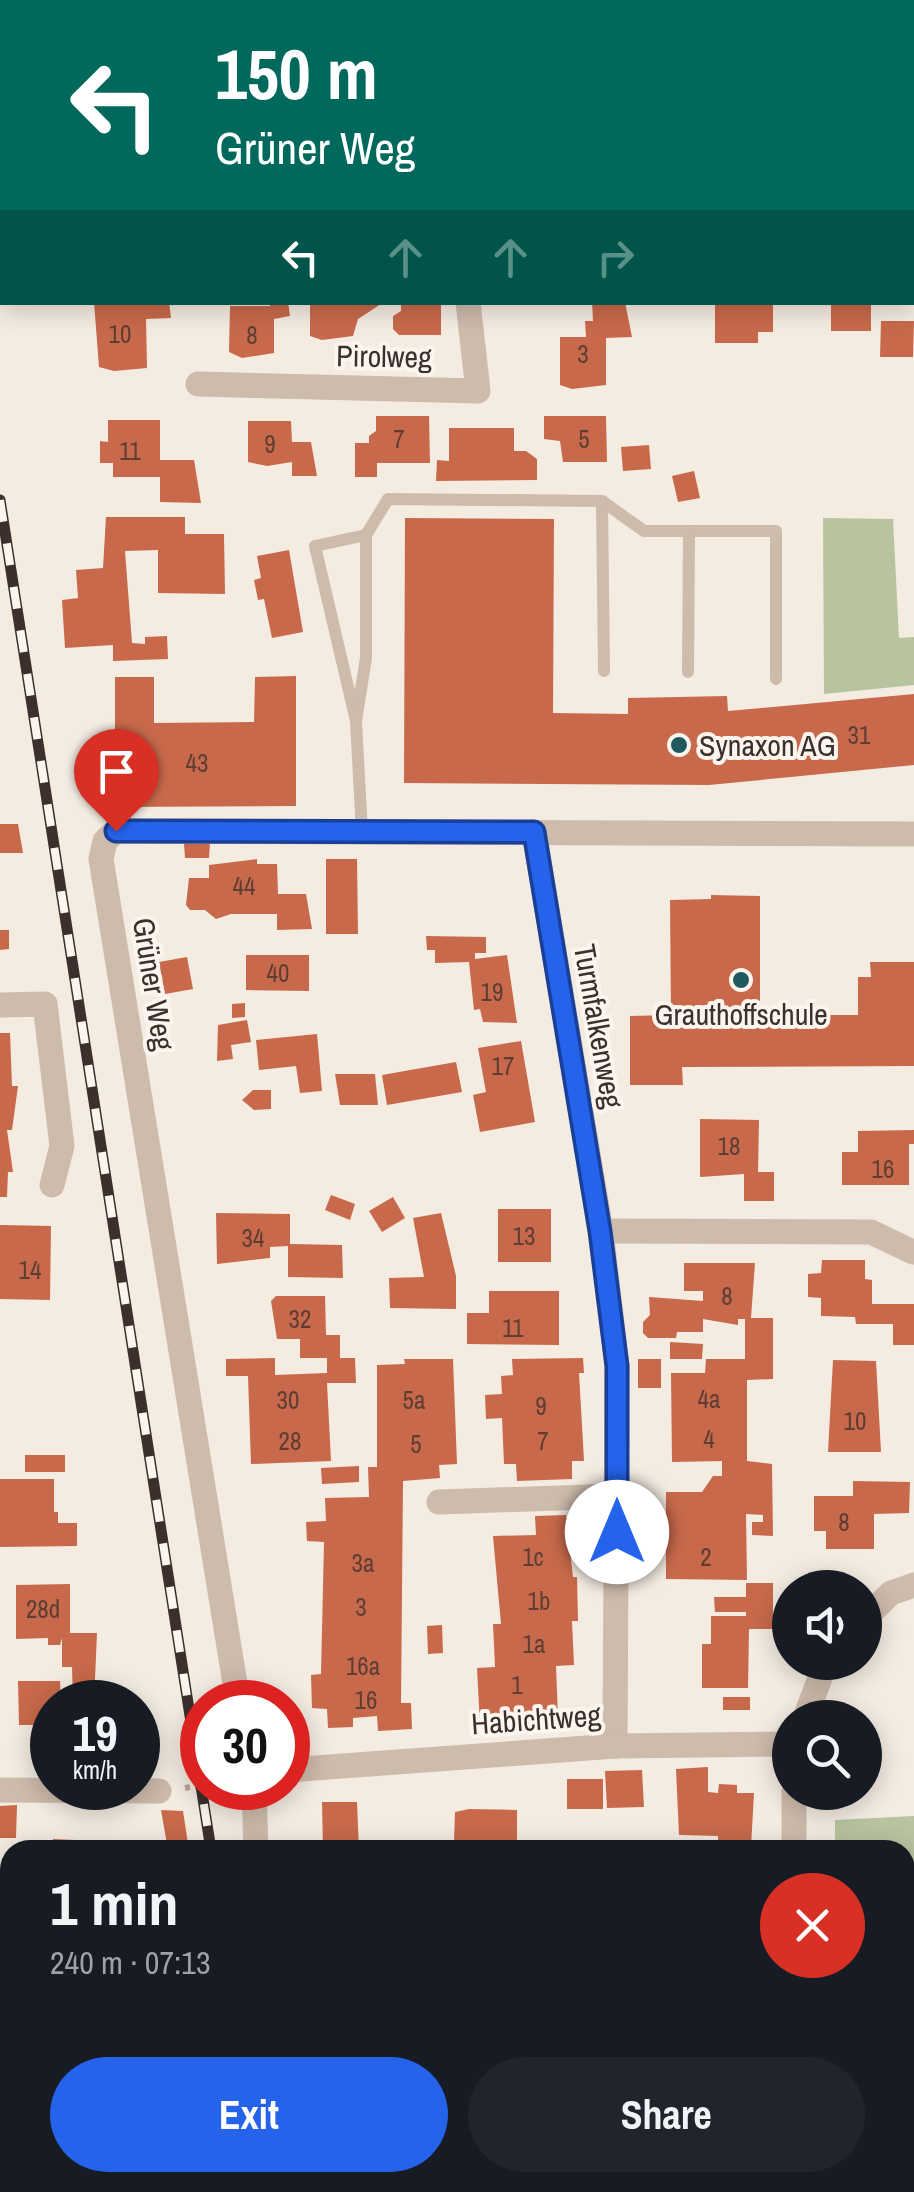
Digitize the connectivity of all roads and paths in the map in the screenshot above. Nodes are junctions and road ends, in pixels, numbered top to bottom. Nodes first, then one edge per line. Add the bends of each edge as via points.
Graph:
1 (468, 305) edge
2 (198, 384) dead end
3 (602, 500) junction
4 (689, 531) junction
5 (366, 535) junction
6 (604, 671) dead end
7 (688, 672) dead end
8 (776, 679) dead end
9 (356, 722) junction
10 (534, 832) junction
11 (362, 833) junction
12 (914, 834) edge
13 (0, 1004) edge
14 (52, 1185) dead end
15 (600, 1231) junction
16 (912, 1252) edge
17 (617, 1496) junction
18 (440, 1502) dead end
19 (914, 1585) edge
20 (882, 1601) edge
21 (234, 1680) edge
22 (772, 1744) edge
23 (616, 1746) junction
24 (310, 1768) edge
25 (0, 1790) edge
26 (30, 1790) edge
27 (255, 1810) edge
28 (794, 1810) edge
29 (256, 1840) edge
30 (794, 1840) edge

1 - 2 street, Pirolweg via 478,391
3 - 4 lane via 644,531
3 - 5 lane via 388,500
3 - 6 lane
4 - 7 lane
4 - 8 lane via 776,531
5 - 9 lane via 366,658
5 - 9 lane via 314,546
9 - 11 lane
10 - 11 street, Grüner Weg
10 - 12 street, Grüner Weg
10 - 15 street, Turmfalkenweg
11 - 21 street, Grüner Weg via 116,831 101,859
13 - 14 street via 45,1004 62,1146
15 - 16 street via 871,1232
15 - 17 street, Turmfalkenweg via 617,1366
17 - 18 street
17 - 23 street, Turmfalkenweg
19 - 20 street
22 - 23 street, Habichtweg
23 - 24 street, Habichtweg
25 - 26 street
27 - 29 street
28 - 30 street

